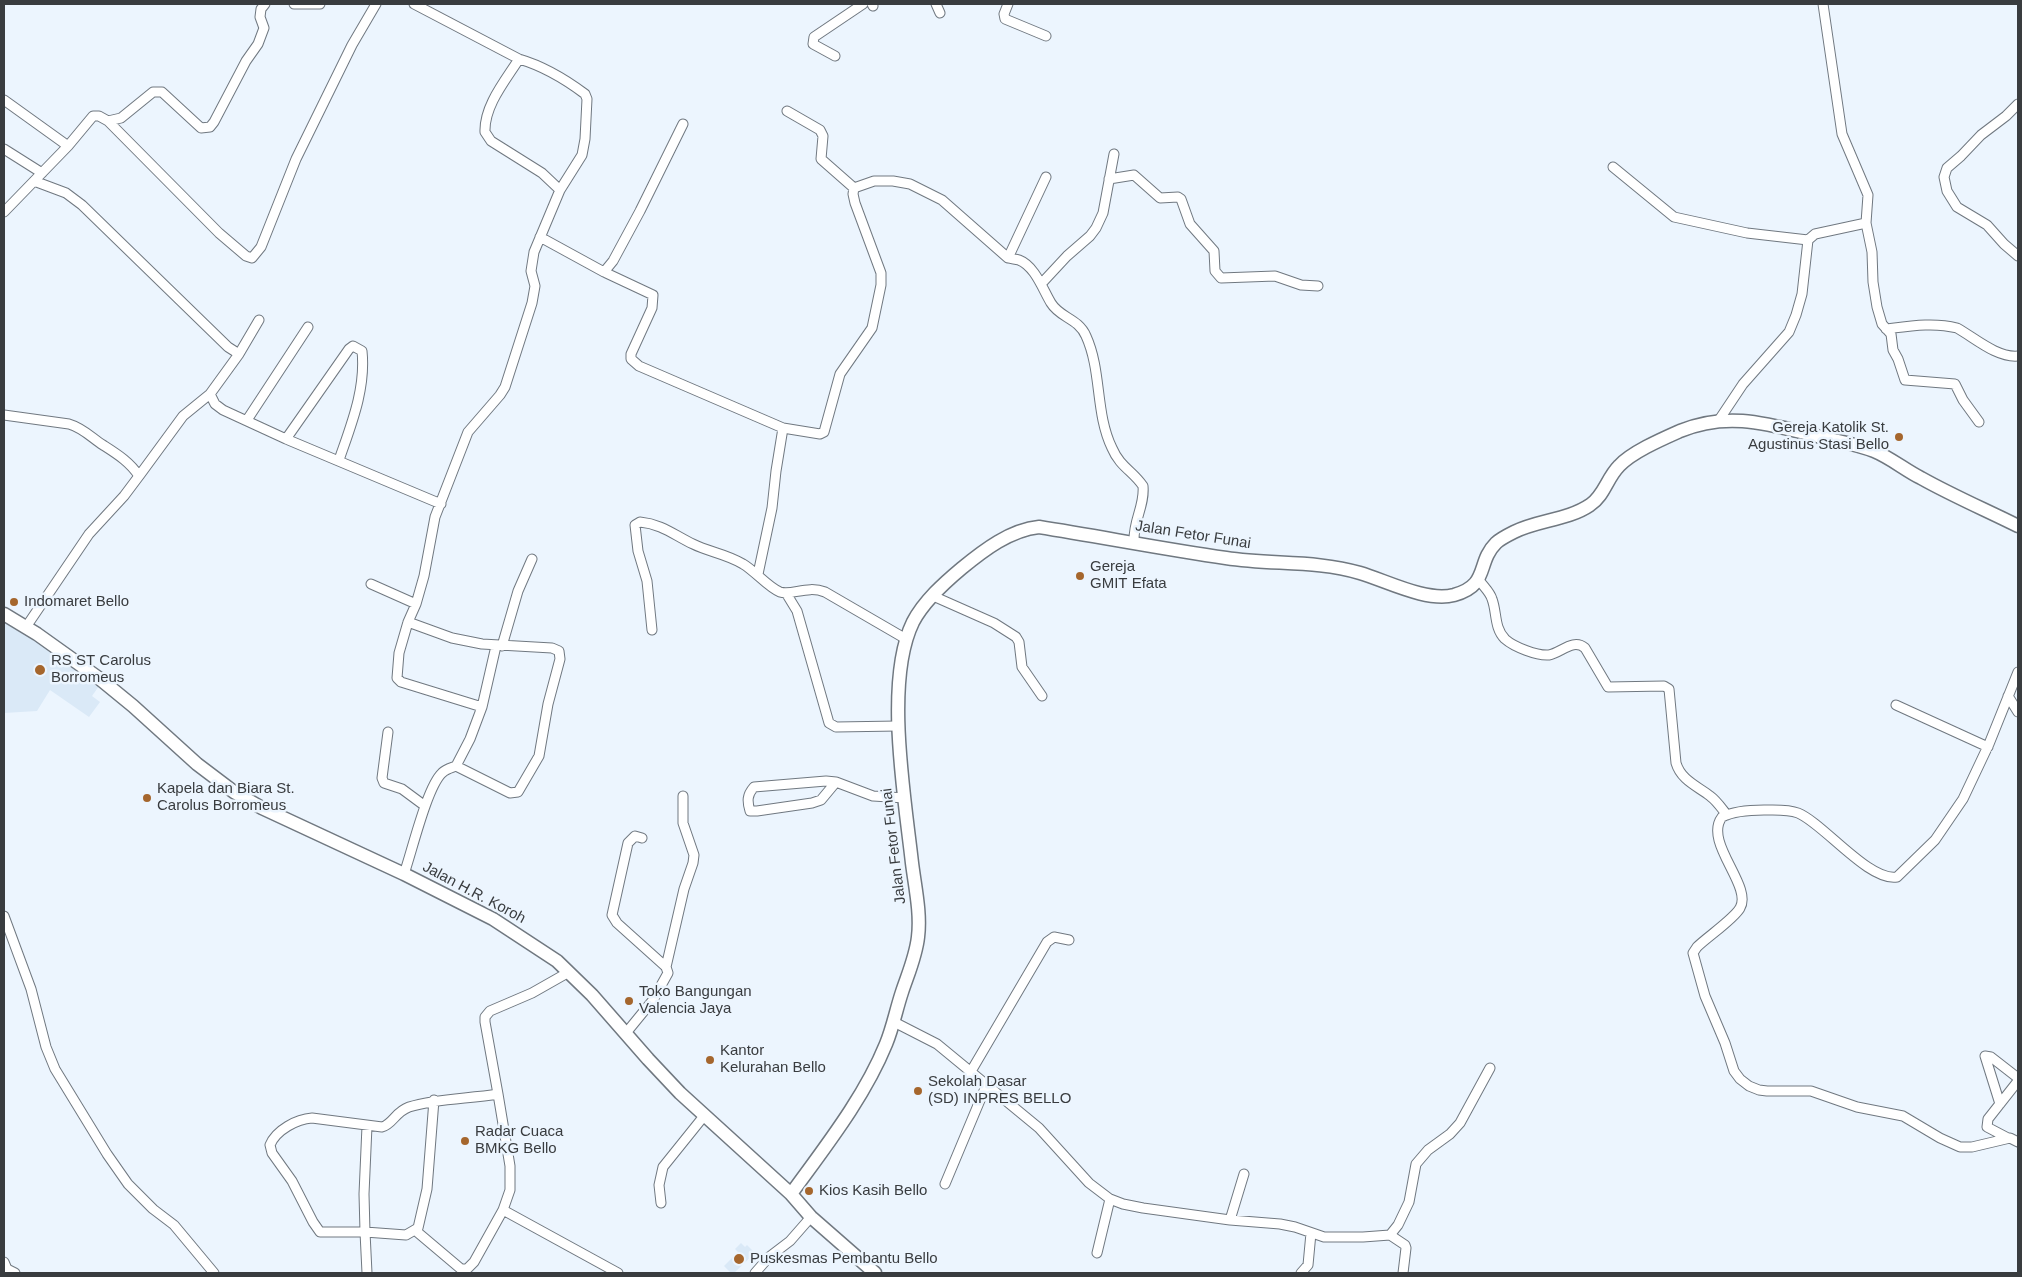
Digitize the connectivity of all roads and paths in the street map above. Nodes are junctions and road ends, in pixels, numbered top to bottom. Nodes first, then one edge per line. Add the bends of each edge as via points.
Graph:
1 (265, 4) edge
2 (294, 4) edge
3 (320, 4) edge
4 (376, 4) edge
5 (414, 4) edge
6 (863, 4) edge
7 (936, 4) edge
8 (1008, 4) edge
9 (1823, 4) edge
10 (940, 13) dead end
11 (1046, 36) dead end
12 (835, 56) dead end
13 (519, 59) junction
14 (4, 100) edge
15 (2018, 104) edge
16 (787, 111) dead end
17 (108, 121) junction
18 (682, 124) dead end
19 (68, 146) junction
20 (4, 149) edge
21 (1114, 154) dead end
22 (1613, 167) dead end
23 (42, 172) junction
24 (1046, 177) dead end
25 (1109, 179) junction
26 (34, 181) junction
27 (854, 188) junction
28 (560, 190) junction
29 (4, 212) edge
30 (1866, 223) junction
31 (540, 237) junction
32 (1808, 240) junction
33 (2018, 256) edge
34 (1008, 258) junction
35 (604, 272) junction
36 (1041, 284) junction
37 (1318, 286) dead end
38 (259, 320) dead end
39 (308, 327) dead end
40 (1886, 329) junction
41 (239, 354) junction
42 (2018, 356) edge
43 (210, 394) junction
44 (4, 415) edge
45 (247, 420) junction
46 (1719, 420) junction
47 (1979, 422) dead end
48 (784, 428) junction
49 (286, 440) junction
50 (339, 460) junction
51 (139, 476) junction
52 (441, 504) junction
53 (2018, 526) edge
54 (1134, 542) junction
55 (532, 559) dead end
56 (758, 574) junction
57 (1479, 580) junction
58 (371, 584) dead end
59 (786, 593) junction
60 (933, 596) junction
61 (416, 604) junction
62 (4, 614) edge
63 (408, 622) junction
64 (26, 627) junction
65 (652, 630) dead end
66 (906, 639) junction
67 (499, 646) junction
68 (2018, 672) edge
69 (1042, 696) dead end
70 (2008, 696) junction
71 (1896, 705) dead end
72 (482, 707) junction
73 (2018, 712) edge
74 (898, 726) junction
75 (388, 732) dead end
76 (1988, 747) junction
77 (456, 766) junction
78 (836, 782) junction
79 (683, 796) dead end
80 (905, 798) junction
81 (425, 806) junction
82 (1727, 815) junction
83 (642, 838) dead end
84 (404, 874) junction
85 (4, 916) edge
86 (1069, 940) dead end
87 (666, 967) junction
88 (569, 972) junction
89 (894, 1022) junction
90 (626, 1033) junction
91 (1490, 1068) dead end
92 (970, 1073) junction
93 (2018, 1077) edge
94 (986, 1086) junction
95 (498, 1094) junction
96 (434, 1100) junction
97 (2000, 1104) junction
98 (704, 1116) junction
99 (367, 1126) junction
100 (2008, 1138) junction
101 (2018, 1142) edge
102 (1244, 1174) dead end
103 (945, 1184) dead end
104 (791, 1194) junction
105 (1110, 1199) junction
106 (661, 1203) dead end
107 (503, 1210) junction
108 (811, 1217) junction
109 (1230, 1220) junction
110 (416, 1231) junction
111 (365, 1232) junction
112 (1311, 1233) junction
113 (1390, 1235) junction
114 (1097, 1253) dead end
115 (4, 1262) edge
116 (15, 1273) edge
117 (214, 1273) edge
118 (367, 1273) edge
119 (618, 1273) edge
120 (755, 1273) edge
121 (875, 1273) edge
122 (1301, 1273) edge
123 (1402, 1273) edge

1 - 17 street via 260,13 264,28 258,44 210,127 202,128 158,91 121,118
2 - 3 street
4 - 17 street via 300,150 261,247 252,258 219,233
5 - 13 street
6 - 12 street via 814,38 816,47
7 - 10 street
8 - 11 street via 1005,19
9 - 30 street via 1842,134 1868,195
13 - 28 street via 494,99 485,132 491,141 542,173
13 - 28 street via 553,73 586,96 582,155
14 - 19 street
15 - 33 street via 1947,168 1944,177 1956,207 1987,225
16 - 27 street via 820,130 823,136 821,159
17 - 19 street via 93,116
18 - 35 street via 640,211
19 - 23 street
20 - 23 street
21 - 25 street
22 - 32 street via 1674,217 1747,233
23 - 26 street
24 - 34 street
25 - 36 street via 1096,228
25 - 37 street via 1134,175 1160,198 1181,199 1190,224 1214,252 1215,271 1221,278 1275,276 1301,285
26 - 29 street
26 - 41 street via 66,193 82,205
27 - 34 street via 874,181 910,184 942,200
27 - 48 street via 855,203 882,276 872,328 840,374 824,432 816,434
28 - 31 street
30 - 32 street via 1816,234
30 - 40 street via 1877,307
31 - 35 street
31 - 52 street via 531,271 535,286 532,303 505,386 468,432
32 - 46 street via 1802,294 1789,332 1743,384
34 - 36 street via 1020,260
35 - 48 street via 652,295 652,308 631,354 635,363
36 - 54 street via 1056,310 1071,318 1084,332 1090,345 1110,446 1118,461 1144,486 1144,498 1133,529
38 - 41 street
39 - 45 street
40 - 42 street via 1912,325 1950,326 1997,351
40 - 47 street via 1891,334 1893,350 1905,380 1955,384
41 - 43 street
43 - 45 street via 223,410
43 - 51 street via 183,416
44 - 51 street via 78,427 118,453
45 - 49 street
46 - 53 street via 1759,422 1875,452
46 - 57 street via 1679,432 1627,459 1614,472 1598,498 1580,511 1525,527 1496,542
48 - 56 street
49 - 50 street
49 - 50 street via 353,346 362,351 359,399
50 - 52 street
51 - 64 street via 89,534
52 - 61 street via 433,525
54 - 57 street, Jalan Fetor Funai via 1226,558 1335,567 1442,597 1464,591
54 - 60 street, Jalan Fetor Funai via 1040,527 1023,530 971,561
55 - 67 street
56 - 59 street via 773,588
56 - 65 street via 730,557 692,544 673,532 638,522 635,534 647,580
57 - 82 street via 1491,596 1500,632 1506,640 1548,655 1579,644 1609,688 1664,686 1669,689 1676,762 1680,772 1712,797
58 - 61 street
59 - 66 street via 820,590
59 - 74 street via 797,612 829,723 836,727
60 - 66 street, Jalan Fetor Funai via 914,621
60 - 69 street via 994,623 1016,637 1022,667
61 - 63 street
62 - 64 street, Jalan H.R. Koroh
63 - 67 street via 452,638
63 - 72 street via 399,653 398,680
64 - 84 street, Jalan H.R. Koroh via 106,685 234,792
66 - 74 street, Jalan Fetor Funai via 901,656
67 - 72 street
67 - 77 street via 560,651 539,756 523,785 514,794
68 - 70 street
70 - 73 street
70 - 76 street
71 - 76 street
72 - 77 street
74 - 80 street, Jalan Fetor Funai
75 - 81 street via 384,783 402,789
76 - 82 street via 1964,799 1944,830 1897,877 1886,876 1856,858 1799,813 1754,810
77 - 81 street via 440,774
78 - 78 street via 754,787 748,797 750,811 812,804
78 - 80 street via 873,796
79 - 87 street via 683,823 694,855
80 - 89 street, Jalan Fetor Funai via 918,936
81 - 84 street
82 - 100 street via 1719,822 1720,838 1742,893 1742,903 1738,911 1697,947 1694,956 1704,996 1736,1075 1759,1090 1811,1091 1857,1107 1903,1116 1957,1146 1972,1147
83 - 87 street via 635,836 628,844 612,915
84 - 88 street, Jalan H.R. Koroh via 517,933
85 - 117 street via 31,989 46,1047 60,1076 128,1184 174,1225
86 - 92 street via 1054,937 1047,942
87 - 90 street via 668,973 664,982
88 - 90 street, Jalan H.R. Koroh
88 - 95 street via 490,1011 485,1017
89 - 92 street via 937,1044
89 - 104 street, Jalan Fetor Funai via 886,1046 864,1086
90 - 98 street, Jalan H.R. Koroh
91 - 113 street via 1460,1123 1416,1164 1409,1202
92 - 94 street
93 - 97 street
93 - 97 street via 1985,1056
94 - 103 street
94 - 105 street via 1039,1128 1089,1183
95 - 96 street
95 - 107 street via 511,1182
96 - 99 street via 396,1115 386,1126
96 - 110 street via 427,1189
97 - 100 street via 1986,1123 1987,1128
98 - 104 street, Jalan H.R. Koroh
98 - 106 street via 663,1168 658,1185
99 - 111 street
99 - 111 street via 303,1119 274,1138 270,1145 319,1231
100 - 101 street
102 - 109 street
104 - 108 street, Jalan H.R. Koroh
105 - 109 street via 1123,1204
105 - 114 street
107 - 110 street via 468,1269 461,1269
107 - 119 street
108 - 120 street
108 - 121 street, Jalan H.R. Koroh
109 - 112 street via 1280,1224
110 - 111 street via 406,1235
111 - 118 street
112 - 113 street via 1335,1237
112 - 122 street via 1308,1265
113 - 123 street via 1406,1248
115 - 116 street via 7,1269

